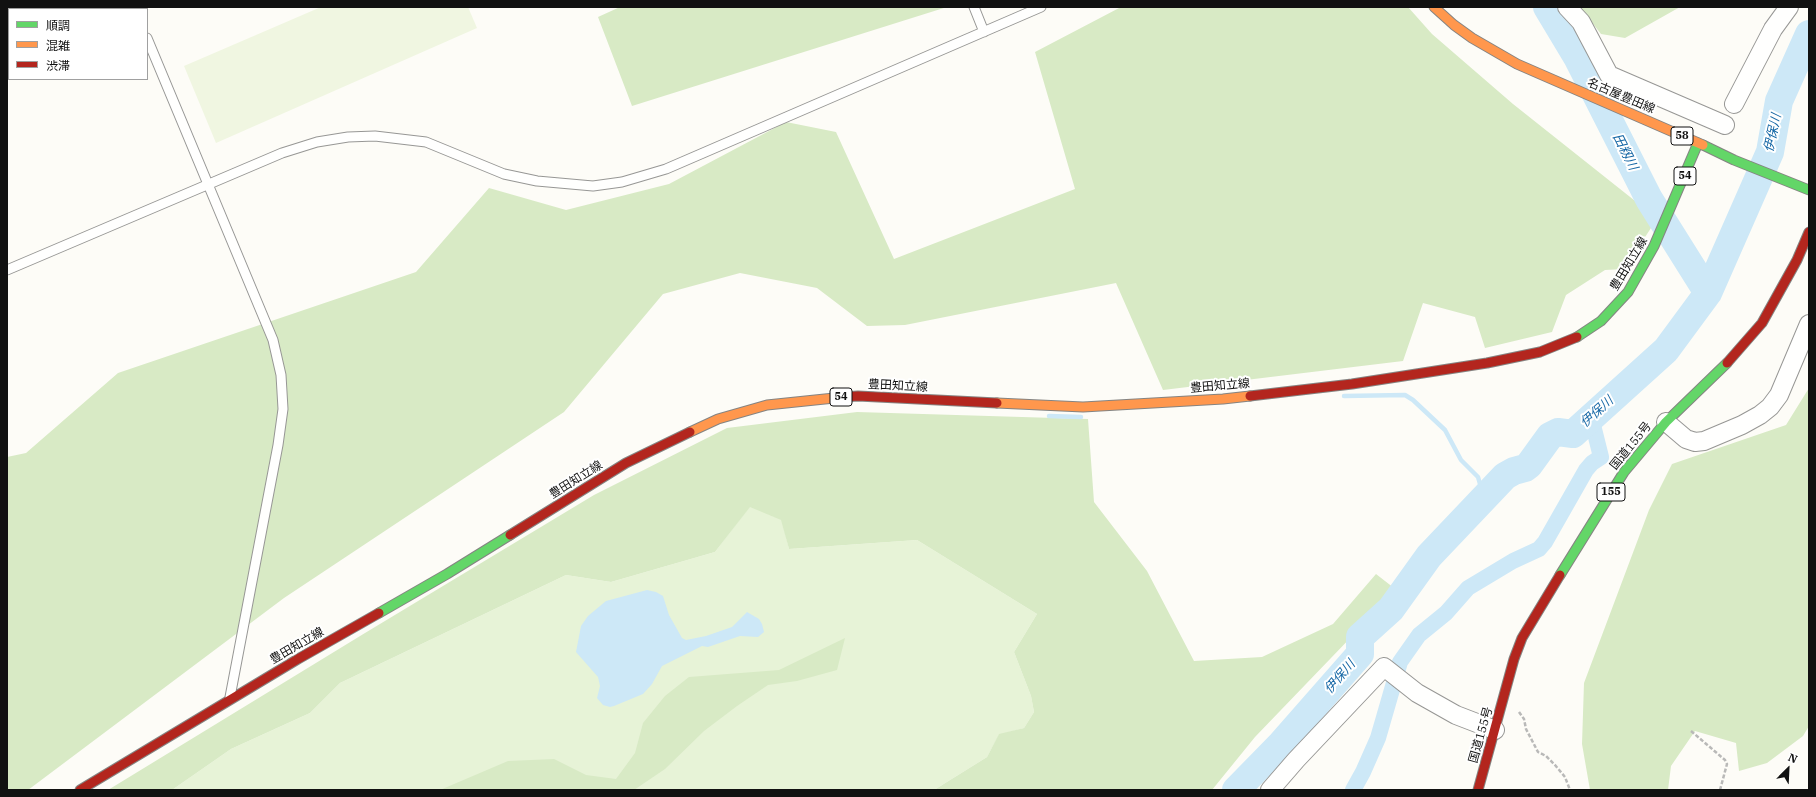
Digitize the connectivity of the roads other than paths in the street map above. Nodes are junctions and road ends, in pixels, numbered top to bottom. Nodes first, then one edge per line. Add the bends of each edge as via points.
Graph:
1 (974, 7) edge
2 (1041, 7) edge
3 (1434, 7) edge
4 (1567, 7) edge
5 (1789, 7) edge
6 (984, 32) junction
7 (148, 40) edge
8 (1734, 104) dead end
9 (1725, 125) dead end
10 (1698, 143) junction
11 (208, 185) junction
12 (1808, 190) edge
13 (1809, 232) edge
14 (7, 270) edge
15 (1809, 324) edge
16 (1666, 422) junction
17 (229, 701) junction
18 (1495, 730) junction
19 (80, 790) edge
20 (1270, 790) edge
21 (1478, 790) edge

1 - 6 lane
2 - 6 lane
3 - 10 main road, 名古屋豊田線 / 58 via 1484,46 1524,67
4 - 9 street via 1581,22 1609,75
5 - 8 street via 1773,29
6 - 11 lane via 666,169 622,182 593,186 537,181 504,174 426,142 375,136 317,142 282,153
7 - 11 lane
10 - 12 main road, 名古屋豊田線 / 58
10 - 17 main road, 豊田知立線 / 54 via 1654,246 1628,292 1601,321 1560,345 1487,364 1352,384 1223,399 1083,407 858,396 766,405 718,419 626,463 447,574
11 - 14 lane
11 - 17 lane via 273,340 281,375 283,410
13 - 16 main road, 国道155号 / 155 via 1797,260 1762,323 1719,372
15 - 16 street via 1778,395 1760,415 1704,441 1695,442 1686,439
16 - 18 main road, 国道155号 / 155 via 1624,472 1522,638
17 - 19 main road, 豊田知立線 / 54
18 - 20 street via 1456,715 1417,693 1384,667
18 - 21 main road, 国道155号 / 155

